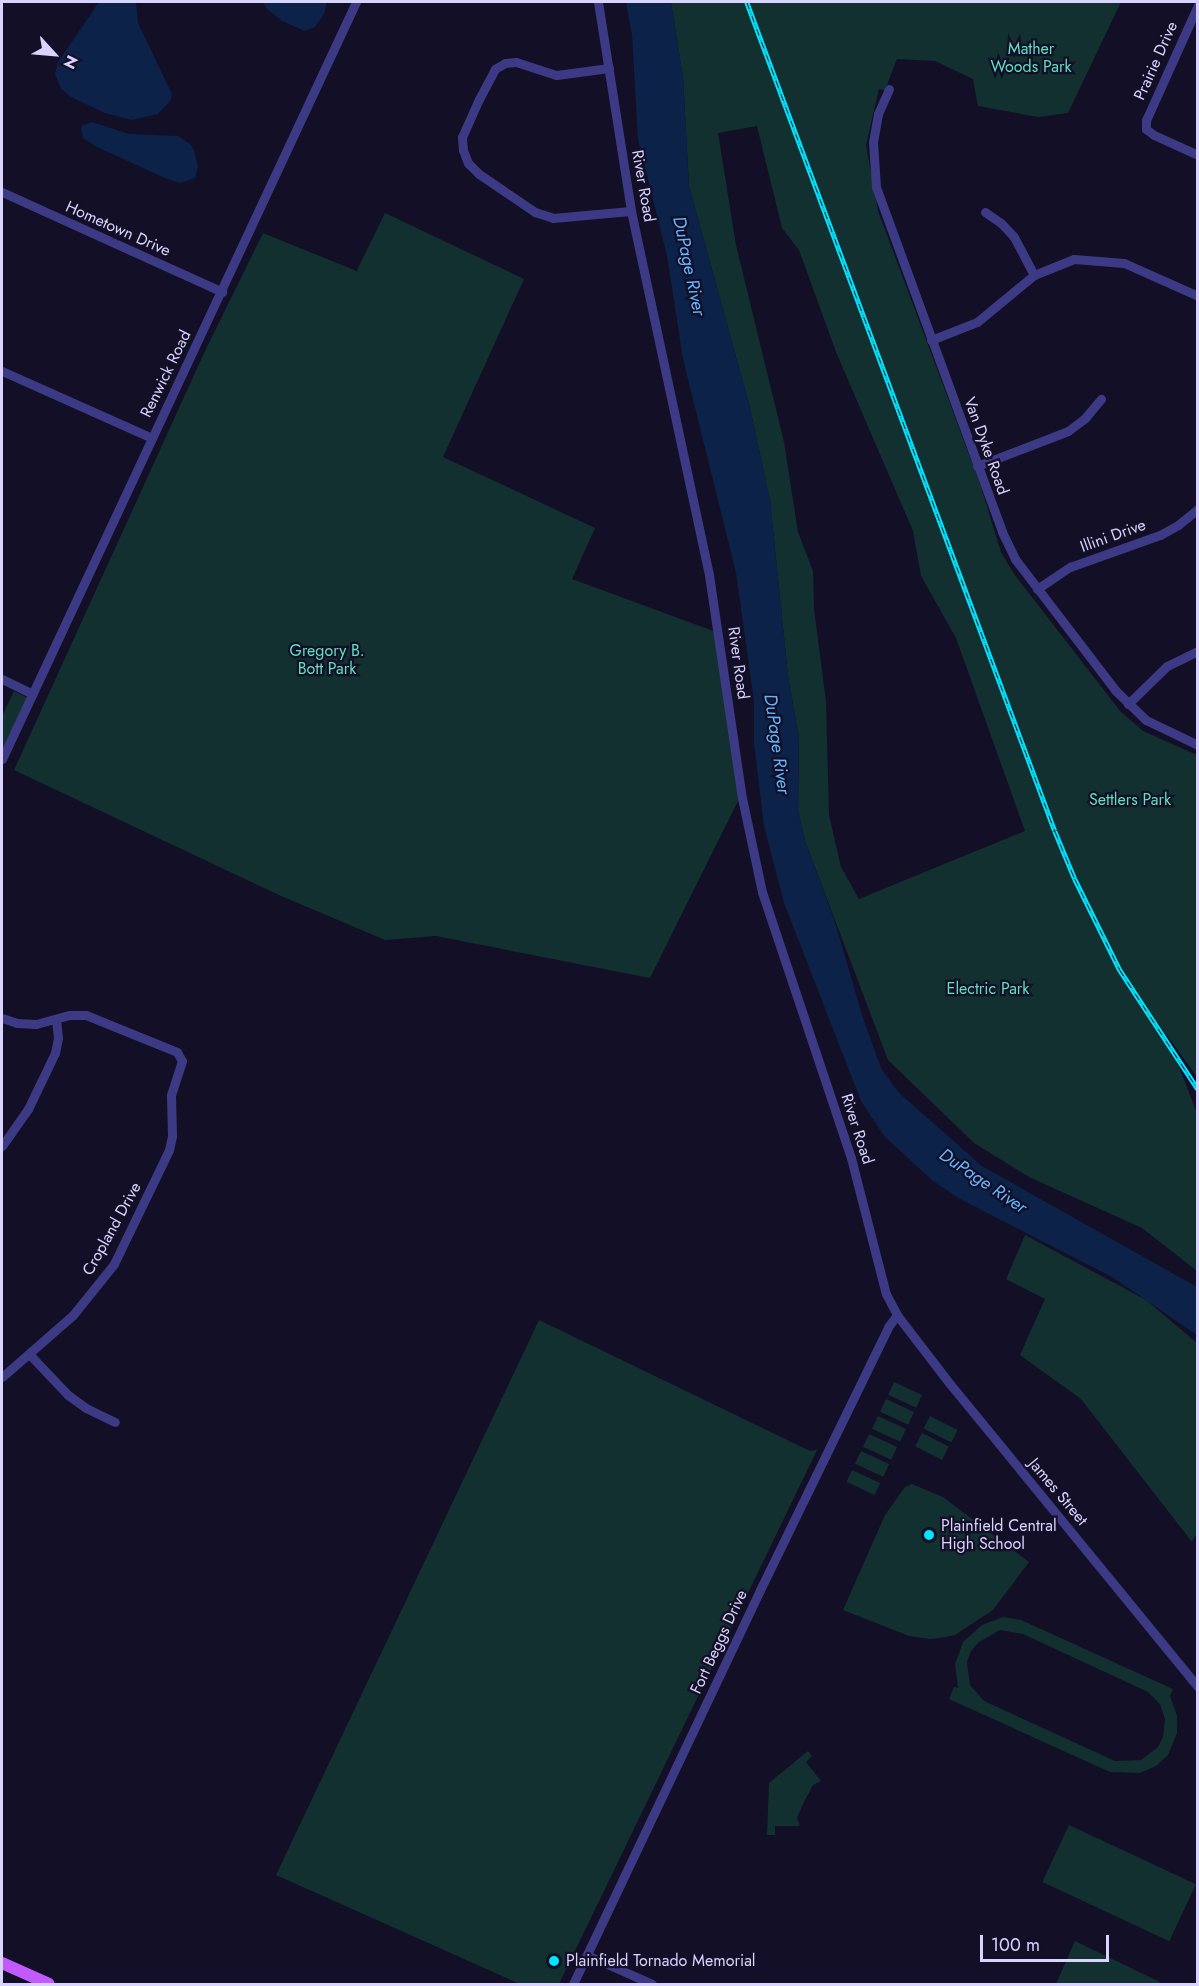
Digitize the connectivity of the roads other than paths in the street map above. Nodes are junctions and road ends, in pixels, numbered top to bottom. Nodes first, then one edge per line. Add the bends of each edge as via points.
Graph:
1 (356, 2) edge
2 (598, 2) edge
3 (1197, 5) edge
4 (609, 68) junction
5 (889, 89) dead end
6 (1197, 155) edge
7 (2, 192) edge
8 (631, 212) junction
9 (985, 212) dead end
10 (1034, 275) junction
11 (222, 292) junction
12 (1197, 296) edge
13 (931, 340) junction
14 (2, 371) edge
15 (1101, 399) dead end
16 (152, 438) junction
17 (977, 466) junction
18 (1197, 509) edge
19 (1037, 589) junction
20 (1197, 651) edge
21 (2, 680) edge
22 (33, 694) junction
23 (1128, 704) junction
24 (1197, 745) edge
25 (2, 759) edge
26 (2, 1018) edge
27 (56, 1020) junction
28 (2, 1146) edge
29 (897, 1315) junction
30 (30, 1355) junction
31 (2, 1377) edge
32 (115, 1422) dead end
33 (1197, 1687) edge
34 (587, 1955) junction
35 (2, 1963) edge
36 (49, 1984) edge
37 (573, 1984) edge
38 (652, 1984) edge

1 - 11 street, Renwick Road
2 - 4 street, River Road
3 - 6 street, Prairie Drive via 1146,120 1146,129 1154,135
4 - 8 street, River Road
4 - 8 street via 556,75 516,62 505,63 495,69 479,99 462,137 463,150 468,163 479,174 535,212 553,218
5 - 13 street, Van Dyke Road via 878,114 873,142 876,187
7 - 11 street, Hometown Drive
8 - 29 street, River Road via 709,575 742,798 762,892 852,1158 886,1294
9 - 10 street via 1014,237
10 - 12 street via 1074,259 1101,260 1124,263
10 - 13 street via 977,322
11 - 16 street, Renwick Road
13 - 17 street, Van Dyke Road
14 - 16 street
15 - 17 street via 1068,431
16 - 22 street, Renwick Road
17 - 19 street, Van Dyke Road via 1006,541
18 - 19 street, Illini Drive via 1160,535 1070,567
19 - 23 street, Van Dyke Road
20 - 23 street via 1167,666
21 - 22 street
22 - 25 street, Renwick Road
23 - 24 street, Van Dyke Road via 1146,720
26 - 27 street via 18,1023
27 - 28 street via 55,1053 34,1098
27 - 30 street, Cropland Drive via 70,1015 100,1019 177,1052 182,1061 171,1095 169,1150 129,1237 94,1290
29 - 33 street, James Street
29 - 34 street, Fort Beggs Drive via 760,1590
30 - 31 street, Cropland Drive
30 - 32 street via 68,1395
34 - 37 street, Fort Beggs Drive
34 - 38 street
35 - 36 main road

